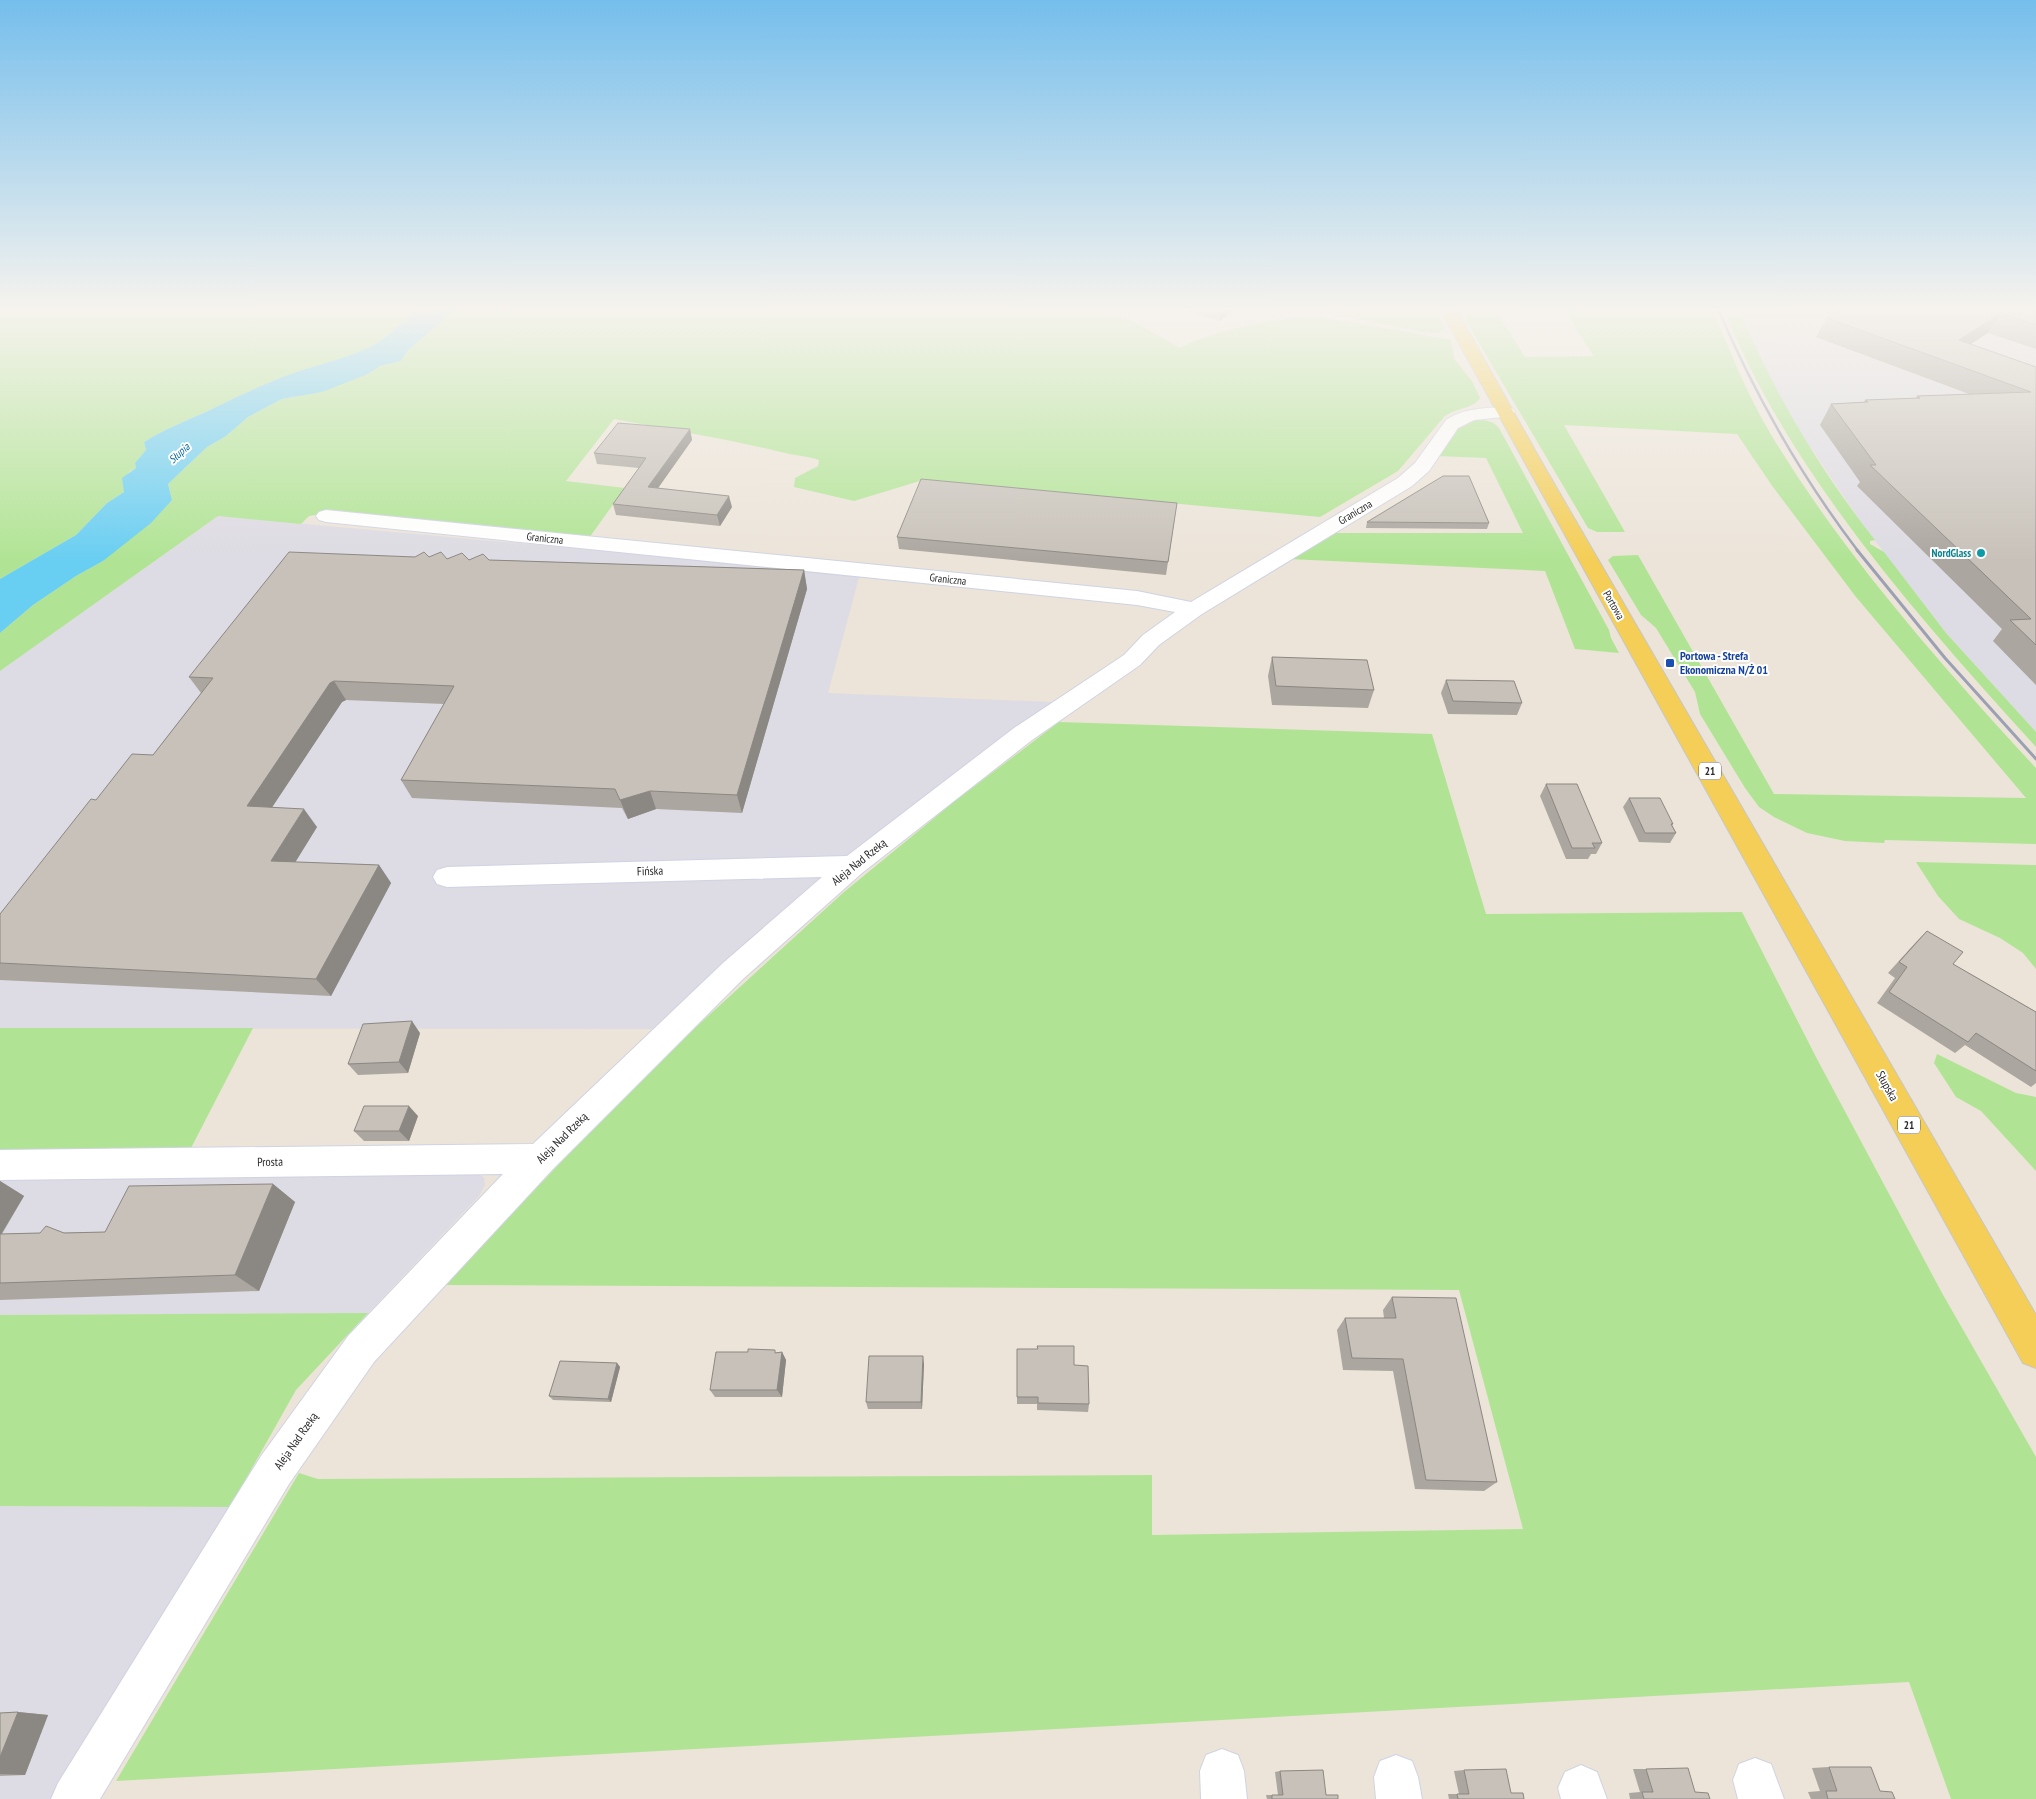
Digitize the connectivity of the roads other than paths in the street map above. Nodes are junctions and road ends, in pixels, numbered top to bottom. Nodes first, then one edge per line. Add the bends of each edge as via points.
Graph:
1 (1495, 393) edge
2 (1506, 412) junction
3 (326, 516) dead end
4 (1194, 608) junction
5 (853, 866) junction
6 (446, 877) dead end
7 (1782, 900) joint
8 (540, 1159) junction
9 (0, 1165) edge
10 (2036, 1350) edge
11 (74, 1799) edge

1 - 2 main road, Portowa / 21
2 - 4 street, Graniczna via 1476,413 1458,419 1422,467 1405,482
2 - 7 main road, Portowa / 21
3 - 4 street, Graniczna via 1137,598
4 - 5 street, Aleja Nad Rzeką via 1151,640 1132,660 1023,734
5 - 6 street, Fińska
5 - 8 street, Aleja Nad Rzeką via 733,971
7 - 10 main road, Słupska / 21
8 - 9 street, Prosta
8 - 11 street, Aleja Nad Rzeką via 361,1349 275,1470

